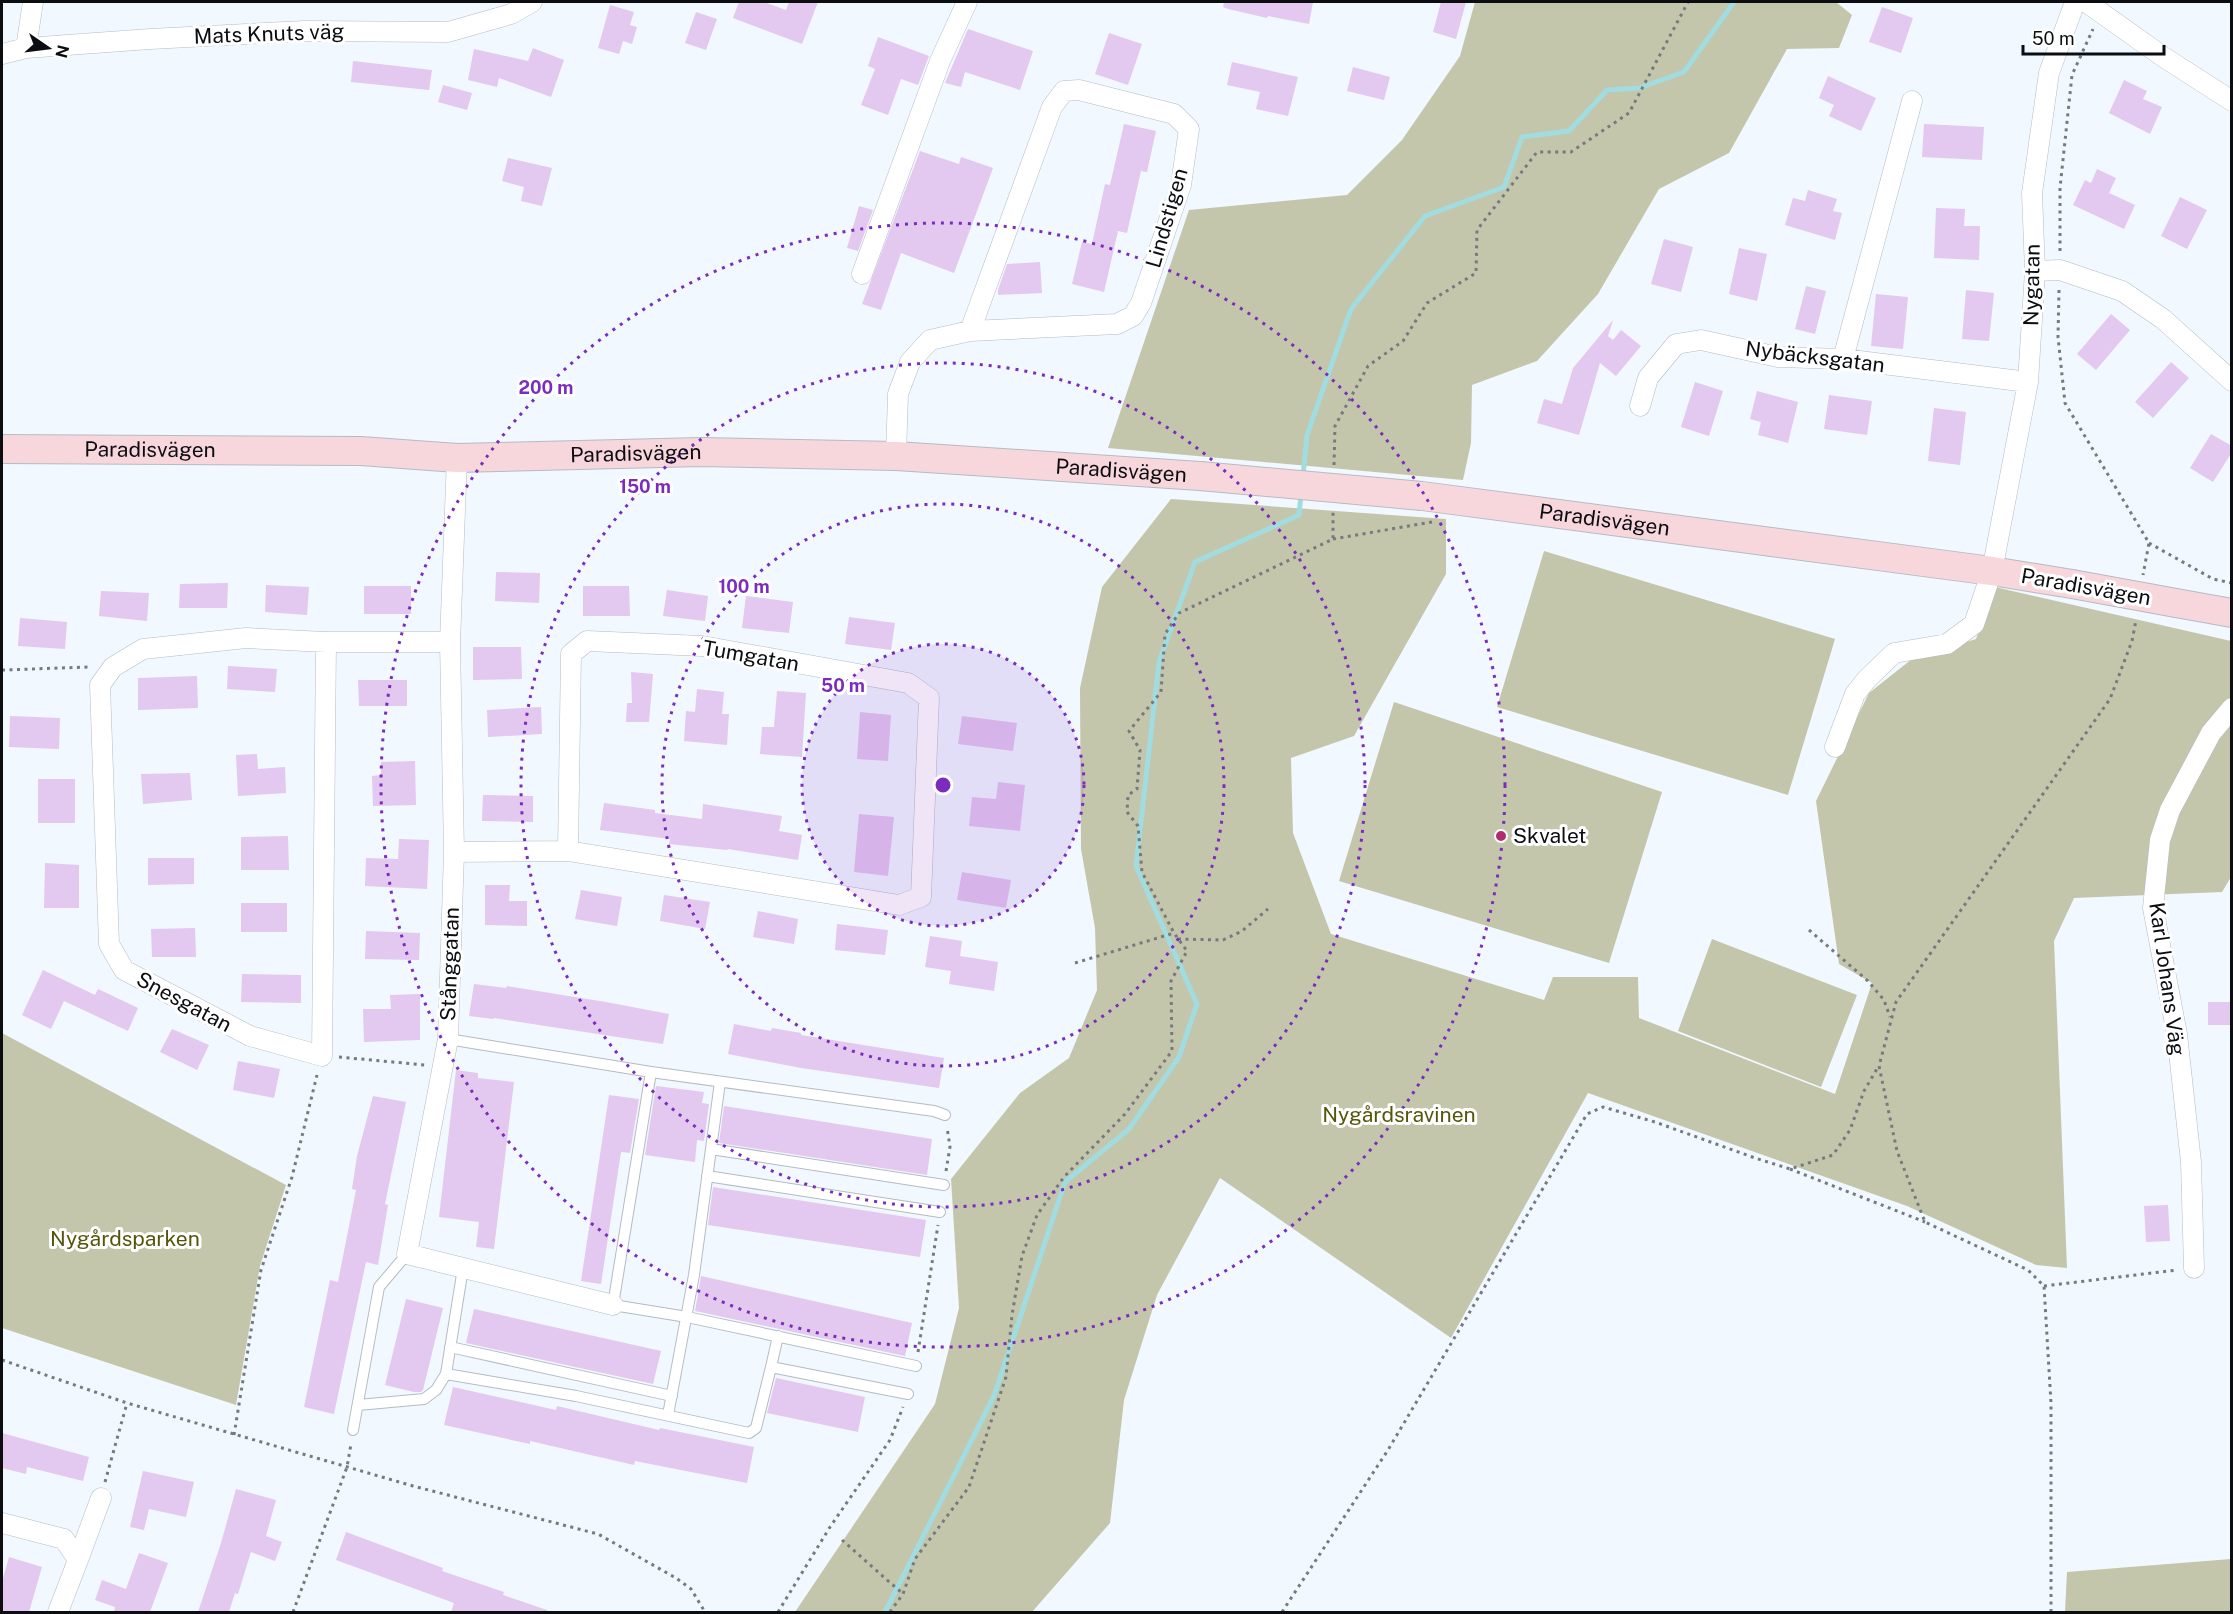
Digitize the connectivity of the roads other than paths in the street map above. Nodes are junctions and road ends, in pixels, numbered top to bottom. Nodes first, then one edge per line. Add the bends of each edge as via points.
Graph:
1 (33, 2) edge
2 (532, 2) edge
3 (967, 2) edge
4 (2075, 2) edge
5 (2094, 7) edge
6 (26, 48) junction
7 (2, 54) edge
8 (1912, 101) dead end
9 (2232, 101) edge
10 (2035, 271) junction
11 (862, 274) dead end
12 (970, 331) junction
13 (1844, 360) junction
14 (2232, 381) edge
15 (2028, 382) junction
16 (1640, 406) dead end
17 (2, 449) edge
18 (896, 456) junction
19 (457, 458) junction
20 (1992, 571) junction
21 (2232, 614) edge
22 (326, 642) junction
23 (450, 642) junction
24 (2232, 708) edge
25 (1835, 747) dead end
26 (568, 850) junction
27 (454, 852) junction
28 (448, 1039) junction
29 (651, 1072) junction
30 (720, 1082) junction
31 (945, 1115) dead end
32 (711, 1149) junction
33 (707, 1176) junction
34 (944, 1185) dead end
35 (940, 1212) dead end
36 (407, 1254) junction
37 (463, 1268) junction
38 (2194, 1268) road end
39 (613, 1305) junction
40 (687, 1317) junction
41 (778, 1336) junction
42 (450, 1347) junction
43 (916, 1366) dead end
44 (771, 1368) junction
45 (446, 1374) junction
46 (908, 1394) dead end
47 (672, 1396) junction
48 (358, 1406) junction
49 (668, 1415) junction
50 (353, 1430) road end
51 (101, 1498) road end
52 (2, 1523) edge
53 (78, 1560) junction
54 (58, 1612) edge

1 - 6 street
2 - 6 street, Mats Knuts väg via 511,14 448,32 305,31
3 - 11 street via 940,61
4 - 10 street, Nygatan via 2049,73 2032,193
5 - 9 street
6 - 7 street, Mats Knuts väg
8 - 13 street
10 - 14 street via 2060,270 2122,291 2163,320
10 - 15 street, Nygatan
12 - 12 street, Lindstigen via 1117,324 1134,316 1180,185 1189,129 1174,114 1079,90 1064,91 1052,106
12 - 18 street, Lindstigen via 930,340 910,362 898,394
13 - 15 street, Nybäcksgatan
13 - 16 street, Nybäcksgatan via 1778,357 1701,340 1676,344 1648,378
15 - 20 street, Nygatan
17 - 19 street, Paradisvägen via 361,451
18 - 19 street, Paradisvägen via 701,452
18 - 20 street, Paradisvägen, bridge via 1200,476 1422,496
19 - 23 street, Stånggatan
20 - 21 street, Paradisvägen, bridge
20 - 25 street, Nygatan via 1974,624 1947,644 1894,653 1855,694
22 - 22 street, Snesgatan via 322,1056 250,1036 124,970 109,944 100,685 113,667 142,649 246,638
22 - 23 street
23 - 27 street, Stånggatan
24 - 38 street, Karl Johans Väg via 2211,733 2170,810 2160,840 2153,908 2178,1046 2191,1162
26 - 26 street, Tumgatan via 571,654 587,641 702,646 908,683 929,698 921,897 899,905
26 - 27 street, Tumgatan
27 - 28 street, Stånggatan
28 - 29 lane
28 - 36 street, Stånggatan
29 - 30 lane
29 - 39 lane
30 - 31 lane
30 - 32 lane
32 - 33 lane
32 - 34 lane
33 - 35 lane
33 - 40 lane
36 - 37 street
36 - 48 lane via 379,1287
37 - 39 street
37 - 42 lane
39 - 40 lane
40 - 41 lane
40 - 47 lane
41 - 43 lane
41 - 44 lane
42 - 45 lane
42 - 47 lane
44 - 46 lane
44 - 49 lane via 756,1428 749,1433
45 - 48 lane via 436,1390 424,1399
45 - 49 lane
47 - 49 lane
48 - 50 lane
51 - 53 street
52 - 53 street via 64,1539
53 - 54 street

